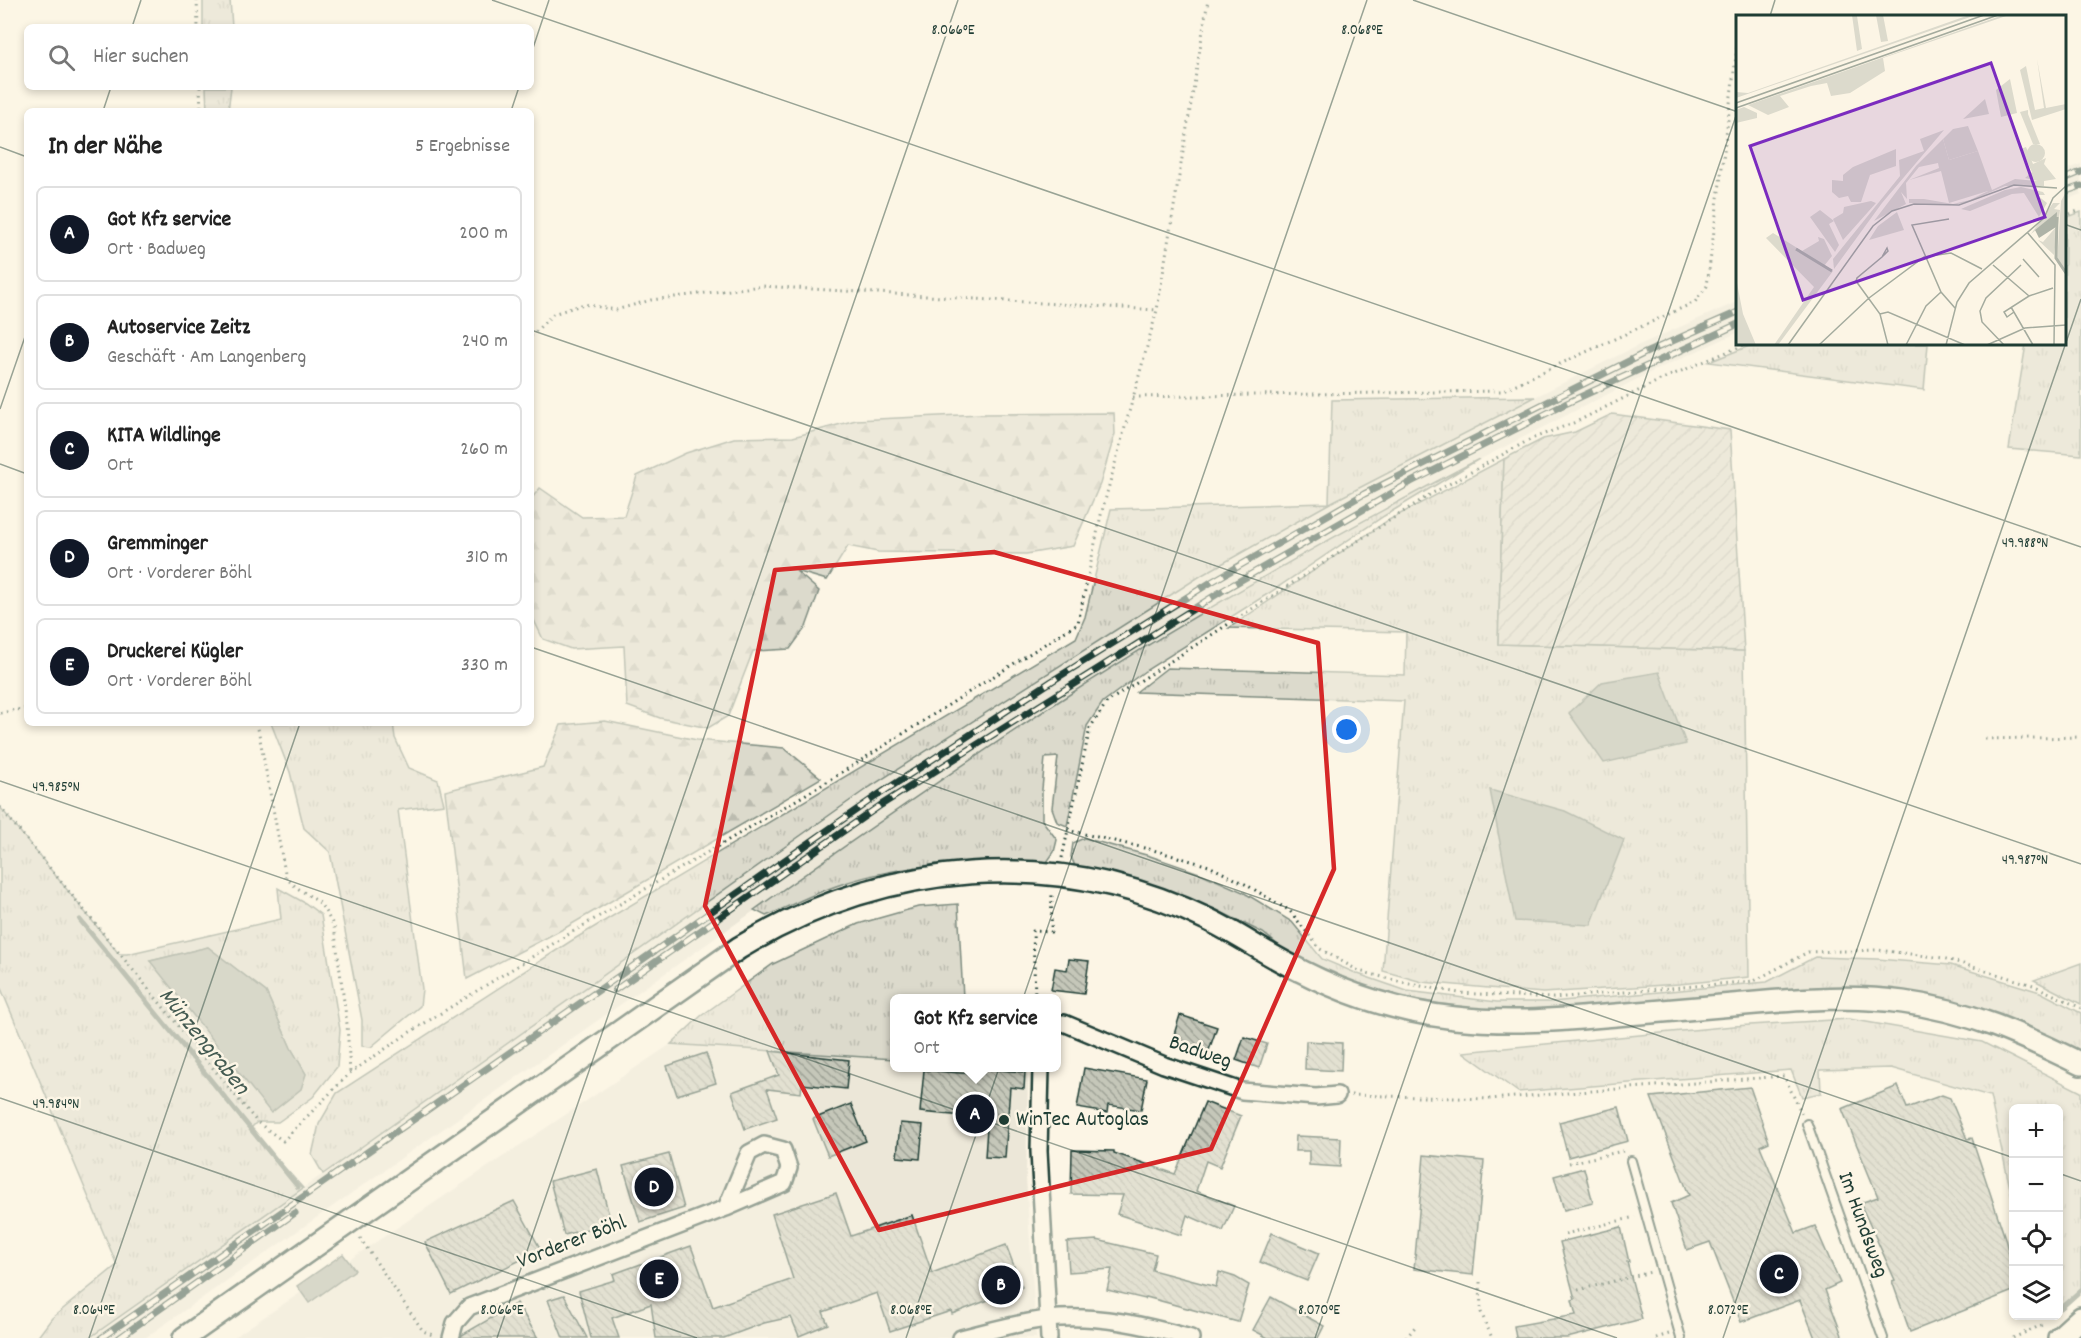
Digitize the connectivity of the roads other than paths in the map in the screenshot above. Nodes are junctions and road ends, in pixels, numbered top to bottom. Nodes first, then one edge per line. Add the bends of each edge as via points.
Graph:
1 (1061, 1023) edge
2 (2079, 1064) edge
3 (1041, 1072) edge
4 (1337, 1095) road end
5 (1807, 1124) road end
6 (1631, 1161) road end
7 (726, 1208) junction
8 (2081, 1318) edge
9 (1047, 1319) junction
10 (184, 1338) edge
11 (451, 1338) edge
12 (961, 1338) edge
13 (1049, 1338) edge
14 (1191, 1338) edge
15 (1681, 1338) edge
16 (1883, 1338) edge
17 (2059, 1338) edge

1 - 4 street, Badweg via 1164,1065 1242,1091
2 - 10 main road via 1978,1019 1881,999 1807,999 1533,1021 1425,1013 1322,982 1221,926 1159,899 1110,884 1057,888 985,872 920,878 839,899 762,933
3 - 9 street via 1039,1151
5 - 16 lane, Im Hundsweg
6 - 15 lane
7 - 7 street, Vorderer Böhl via 749,1153 764,1144 783,1150 789,1168 784,1183
7 - 11 street, Vorderer Böhl via 469,1306 455,1323
8 - 17 main road
9 - 12 street
9 - 13 street
9 - 14 street via 1106,1320

